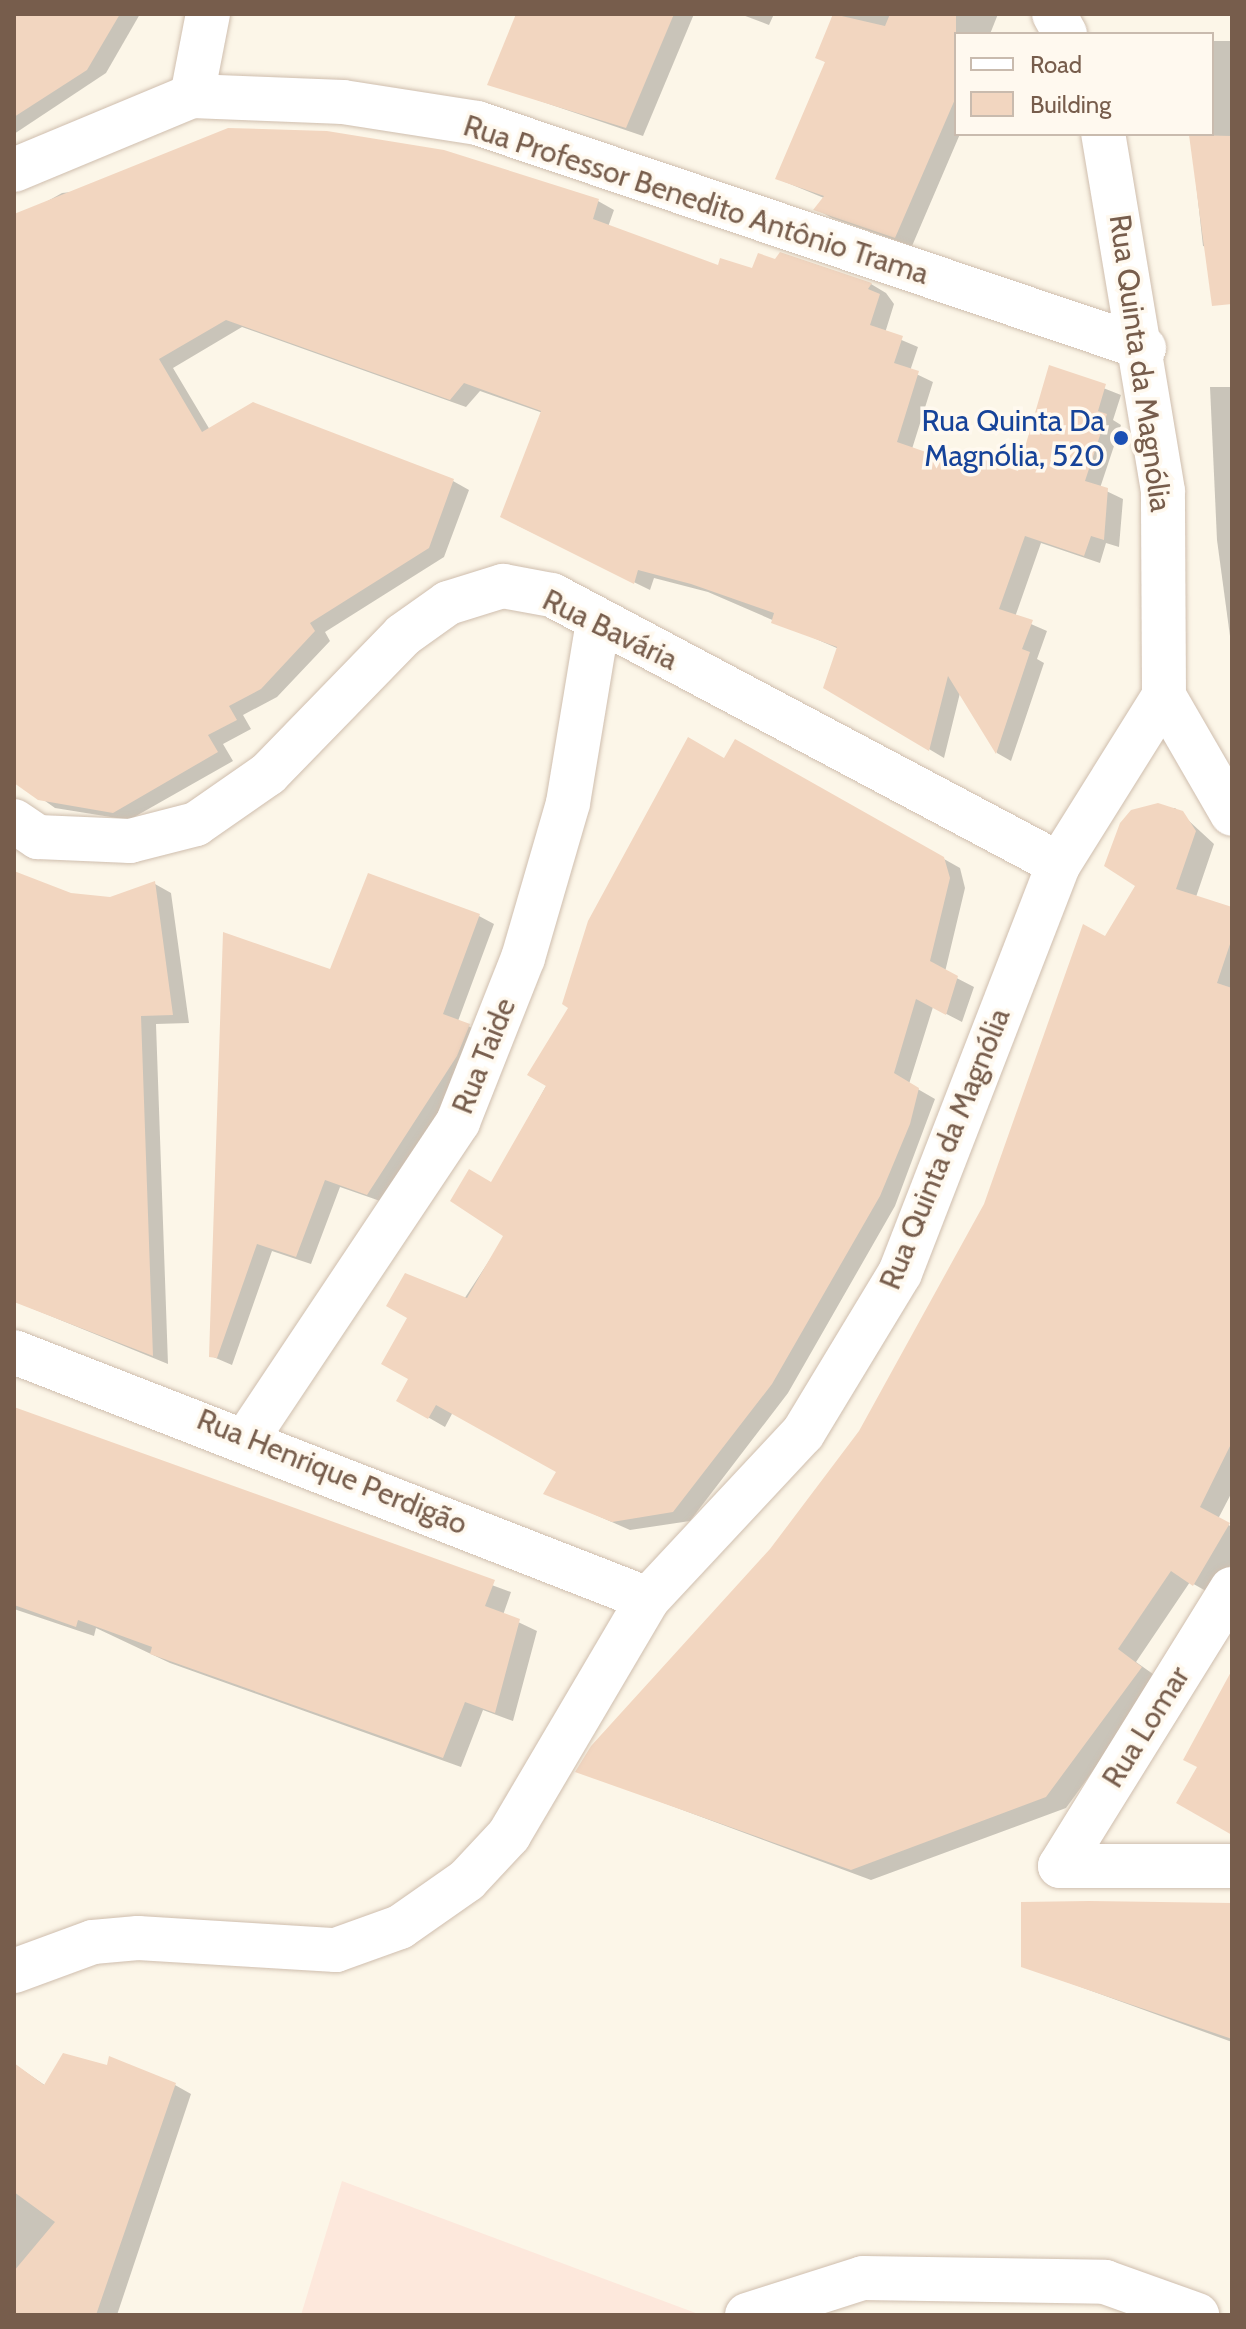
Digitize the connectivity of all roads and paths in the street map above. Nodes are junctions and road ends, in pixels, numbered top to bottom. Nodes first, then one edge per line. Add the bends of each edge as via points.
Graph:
1 (208, 14) edge
2 (1054, 14) edge
3 (1064, 32) edge
4 (192, 96) junction
5 (1103, 136) edge
6 (14, 170) edge
7 (1144, 348) junction
8 (598, 622) junction
9 (1164, 696) junction
10 (1232, 814) edge
11 (14, 821) edge
12 (1059, 864) junction
13 (14, 1352) edge
14 (248, 1437) junction
15 (1232, 1589) edge
16 (648, 1599) junction
17 (1232, 1866) edge
18 (14, 1971) edge
19 (747, 2315) edge
20 (1197, 2315) edge

1 - 4 street
2 - 3 street
4 - 6 street
4 - 7 street, Rua Professor Benedito Antônio Trama via 343,102 477,123
5 - 7 street, Rua Quinta da Magnólia
7 - 9 street, Rua Quinta da Magnólia via 1163,491
8 - 11 street, Rua Bavária via 552,595 503,586 448,603 403,635 268,774 196,824 130,841 38,837
8 - 12 street, Rua Bavária
8 - 14 street, Rua Taide via 568,803 523,958 458,1122
9 - 10 street
9 - 12 street, Rua Quinta da Magnólia
12 - 16 street, Rua Quinta da Magnólia via 900,1273 803,1433
13 - 14 street, Rua Henrique Perdigão
14 - 16 street, Rua Henrique Perdigão
15 - 17 street, Rua Lomar via 1060,1866
16 - 18 street, Rua Quinta da Magnólia via 509,1835 467,1880 400,1927 336,1950 293,1953 195,1938 93,1942
19 - 20 street via 878,2278 1105,2282

